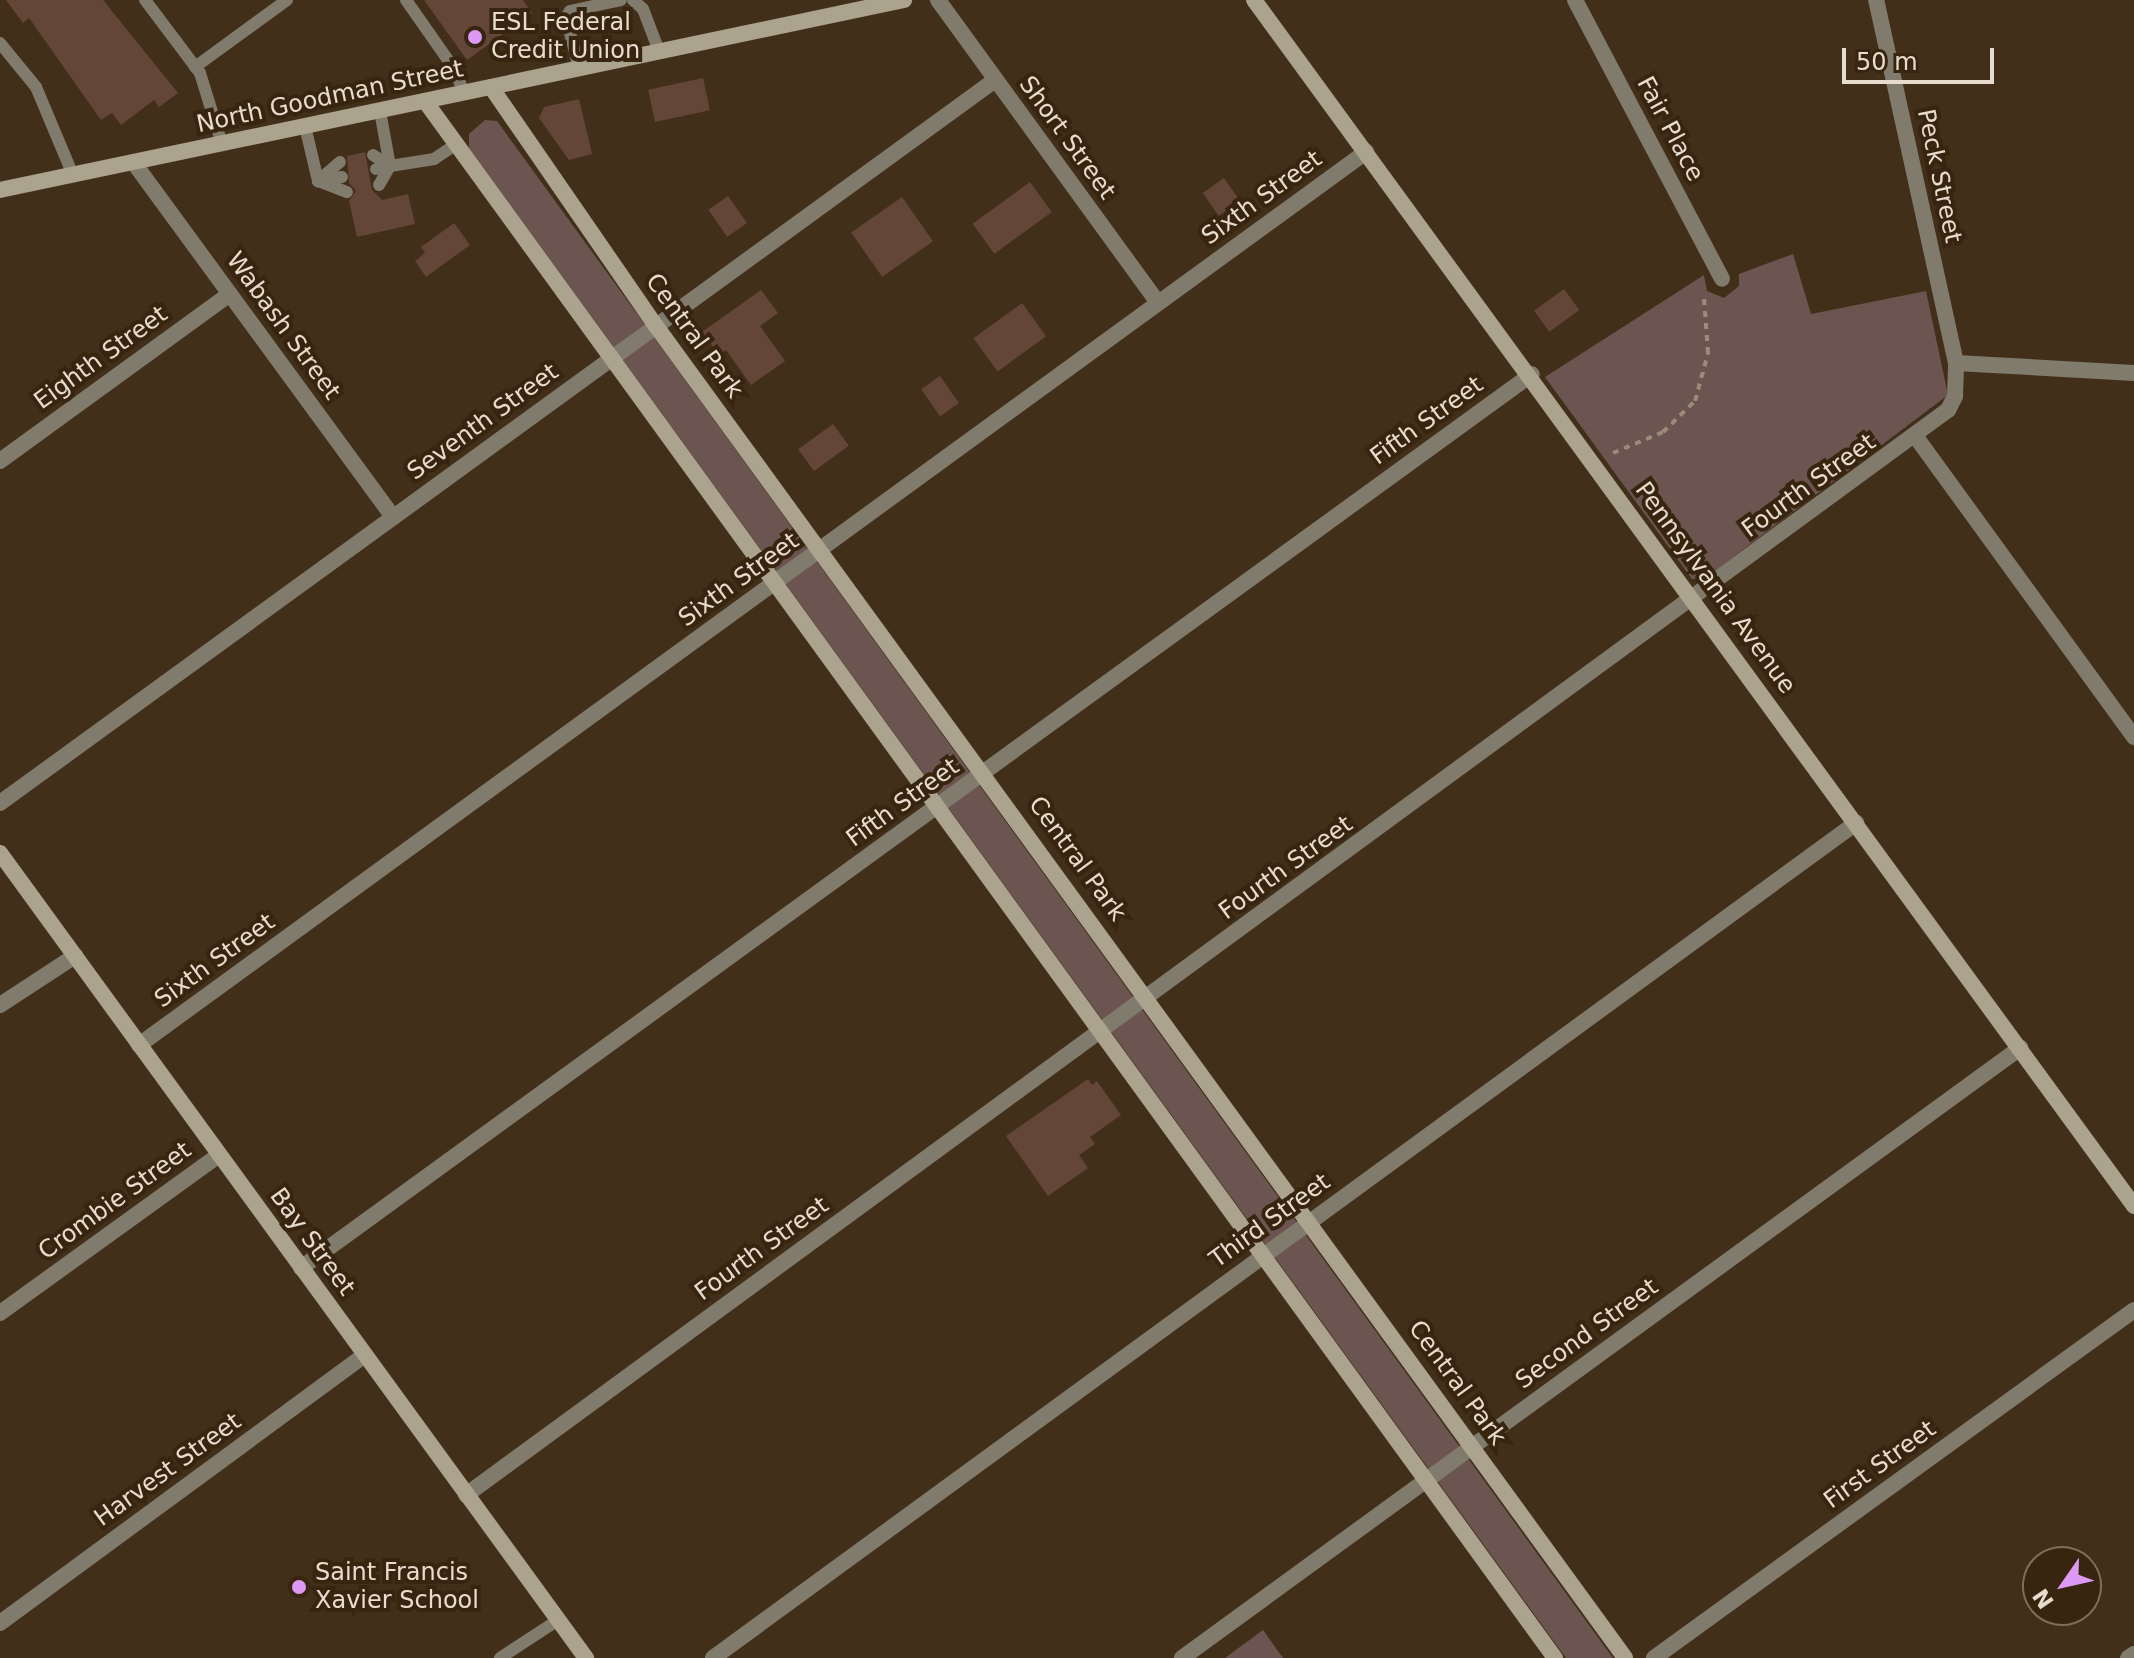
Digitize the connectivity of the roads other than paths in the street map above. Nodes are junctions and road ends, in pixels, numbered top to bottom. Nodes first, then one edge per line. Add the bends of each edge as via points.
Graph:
1 (145, 0) edge
2 (287, 0) edge
3 (406, 0) edge
4 (621, 0) edge
5 (633, 0) edge
6 (904, 0) edge
7 (938, 0) edge
8 (1254, 0) edge
9 (1575, 0) edge
10 (1876, 0) edge
11 (0, 43) edge
12 (659, 51) junction
13 (195, 67) junction
14 (579, 68) junction
15 (995, 80) junction
16 (491, 87) junction
17 (464, 93) junction
18 (425, 101) junction
19 (380, 111) junction
20 (305, 126) junction
21 (222, 144) junction
22 (456, 144) junction
23 (1366, 152) junction
24 (373, 155) dead end
25 (340, 162) dead end
26 (134, 163) junction
27 (390, 166) junction
28 (376, 169) dead end
29 (73, 175) junction
30 (342, 177) dead end
31 (318, 181) junction
32 (379, 185) dead end
33 (0, 190) edge
34 (347, 192) dead end
35 (1722, 279) dead end
36 (230, 294) junction
37 (1158, 303) junction
38 (656, 326) junction
39 (610, 359) junction
40 (1956, 363) junction
41 (2134, 373) edge
42 (1532, 374) junction
43 (1916, 437) junction
44 (0, 461) edge
45 (393, 517) junction
46 (821, 551) junction
47 (775, 584) junction
48 (1694, 601) junction
49 (2134, 737) edge
50 (985, 774) junction
51 (0, 803) edge
52 (936, 809) junction
53 (1856, 823) junction
54 (0, 853) edge
55 (75, 956) junction
56 (1149, 998) junction
57 (0, 1005) edge
58 (1098, 1034) junction
59 (139, 1045) junction
60 (2020, 1048) junction
61 (219, 1155) junction
62 (2134, 1206) edge
63 (1311, 1222) junction
64 (1264, 1255) junction
65 (301, 1268) junction
66 (2134, 1310) edge
67 (0, 1313) edge
68 (365, 1355) junction
69 (1473, 1446) junction
70 (1427, 1479) junction
71 (466, 1495) junction
72 (558, 1620) junction
73 (0, 1623) edge
74 (2134, 1654) edge
75 (500, 1658) edge
76 (586, 1658) edge
77 (713, 1658) edge
78 (1182, 1658) edge
79 (1555, 1658) edge
80 (1625, 1658) edge
81 (1654, 1658) edge
82 (2128, 1658) edge

1 - 13 lane
2 - 13 lane
3 - 17 lane via 455,70
4 - 14 lane via 570,11 566,17
5 - 12 lane via 643,9
6 - 12 main road, North Goodman Street
7 - 15 street, Short Street
8 - 23 main road, Pennsylvania Avenue
9 - 35 street, Fair Place
10 - 40 street, Peck Street
11 - 29 lane via 36,87
12 - 14 main road, North Goodman Street
13 - 21 lane
14 - 16 main road, North Goodman Street
15 - 37 street, Short Street
15 - 38 street, Seventh Street
16 - 17 main road, North Goodman Street
16 - 38 main road, Central Park
17 - 18 main road, North Goodman Street
18 - 19 main road, North Goodman Street
18 - 22 main road
19 - 20 main road, North Goodman Street
19 - 27 lane
20 - 21 main road, North Goodman Street
20 - 31 lane
21 - 26 main road, North Goodman Street
22 - 27 lane via 434,159
22 - 39 main road
23 - 37 street, Sixth Street
23 - 42 main road, Pennsylvania Avenue
24 - 27 lane
25 - 31 lane
26 - 29 main road, North Goodman Street
26 - 36 street, Wabash Street
27 - 28 lane
27 - 32 lane
29 - 33 main road, North Goodman Street
30 - 31 lane
31 - 34 lane
36 - 44 street, Eighth Street
36 - 45 street, Wabash Street
37 - 46 street, Sixth Street
38 - 39 street, Seventh Street
38 - 46 main road, Central Park
39 - 45 street, Seventh Street
39 - 47 main road
40 - 41 street
40 - 43 street, Fourth Street via 1955,396 1948,410
42 - 48 main road, Pennsylvania Avenue
42 - 50 street, Fifth Street
43 - 48 street, Fourth Street
43 - 49 street
45 - 51 street, Seventh Street
46 - 47 street, Sixth Street
46 - 50 main road, Central Park
47 - 52 main road
47 - 59 street, Sixth Street
48 - 53 main road, Pennsylvania Avenue
48 - 56 street, Fourth Street
50 - 52 street, Fifth Street
50 - 56 main road, Central Park
52 - 58 main road
52 - 65 street, Fifth Street
53 - 60 main road, Pennsylvania Avenue
53 - 63 street, Third Street
54 - 55 main road, Bay Street
55 - 57 street
55 - 59 main road, Bay Street
56 - 58 street, Fourth Street
56 - 63 main road, Central Park
58 - 64 main road
58 - 71 street, Fourth Street
59 - 61 main road, Bay Street
60 - 62 main road, Pennsylvania Avenue
60 - 69 street, Second Street
61 - 65 main road, Bay Street
61 - 67 street, Crombie Street
63 - 64 street, Third Street
63 - 69 main road, Central Park
64 - 70 main road
64 - 77 street, Third Street
65 - 68 main road, Bay Street
66 - 81 street, First Street
68 - 71 main road, Bay Street
68 - 73 street, Harvest Street
69 - 70 street, Second Street
69 - 80 main road, Central Park
70 - 78 street, Second Street
70 - 79 main road
71 - 72 main road, Bay Street
72 - 75 lane
72 - 76 main road, Bay Street
74 - 82 street

